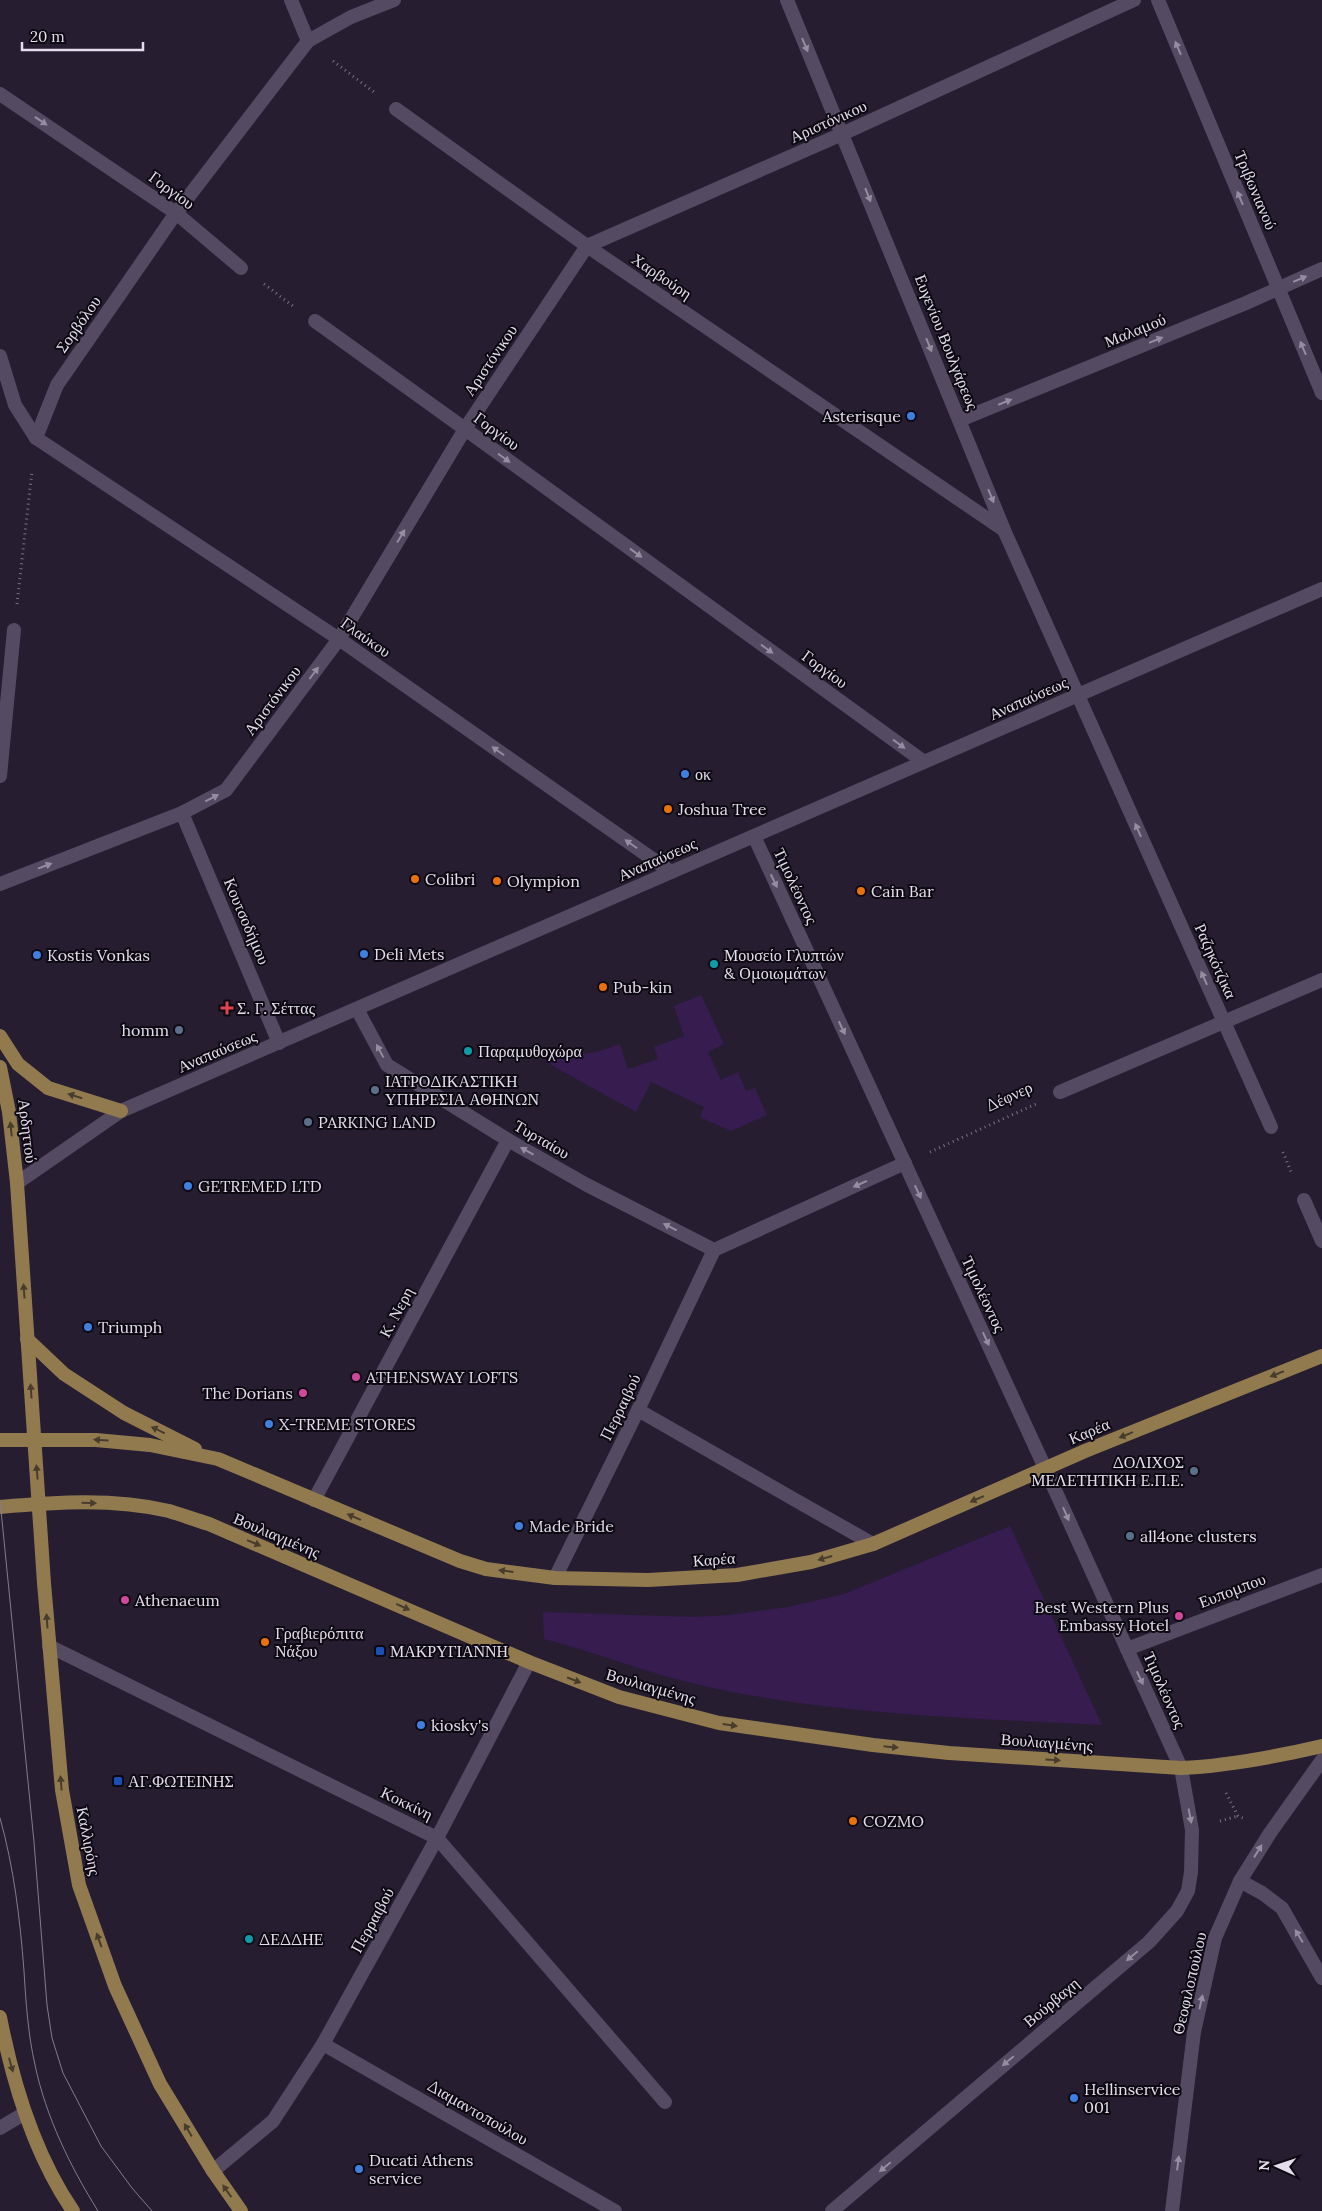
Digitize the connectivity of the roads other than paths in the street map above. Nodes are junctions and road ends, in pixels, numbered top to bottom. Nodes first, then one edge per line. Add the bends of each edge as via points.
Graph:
1 (291, 0) edge
2 (394, 0) edge
3 (787, 0) edge
4 (1134, 0) edge
5 (1158, 0) edge
6 (308, 41) junction
7 (0, 94) edge
8 (396, 109) road end
9 (842, 134) junction
10 (176, 213) junction
11 (587, 246) junction
12 (241, 268) road end
13 (1322, 269) edge
14 (1278, 288) junction
15 (315, 321) road end
16 (0, 356) edge
17 (1322, 392) edge
18 (960, 420) junction
19 (465, 429) junction
20 (36, 438) junction
21 (1004, 530) junction
22 (1322, 589) edge
23 (14, 630) road end
24 (339, 639) junction
25 (1078, 695) junction
26 (924, 762) junction
27 (0, 776) edge
28 (182, 813) junction
29 (754, 836) junction
30 (671, 872) junction
31 (0, 884) edge
32 (1322, 980) edge
33 (358, 1009) junction
34 (1224, 1022) junction
35 (0, 1036) edge
36 (279, 1043) junction
37 (0, 1067) edge
38 (1060, 1092) road end
39 (121, 1111) junction
40 (1271, 1126) road end
41 (508, 1140) junction
42 (905, 1164) junction
43 (17, 1183) junction
44 (1304, 1200) road end
45 (1322, 1241) edge
46 (714, 1250) junction
47 (28, 1339) junction
48 (1322, 1356) edge
49 (638, 1410) junction
50 (0, 1440) edge
51 (34, 1440) junction
52 (218, 1460) junction
53 (1046, 1470) junction
54 (314, 1500) junction
55 (40, 1504) junction
56 (0, 1507) edge
57 (873, 1544) junction
58 (1322, 1575) edge
59 (555, 1578) junction
60 (49, 1646) junction
61 (1127, 1649) junction
62 (529, 1662) junction
63 (1322, 1746) edge
64 (1322, 1760) edge
65 (1181, 1768) junction
66 (437, 1838) junction
67 (1240, 1881) junction
68 (1322, 1978) edge
69 (0, 2017) edge
70 (2, 2040) edge
71 (324, 2044) junction
72 (665, 2102) dead end
73 (25, 2113) junction
74 (0, 2128) edge
75 (213, 2172) junction
76 (72, 2211) edge
77 (241, 2211) edge
78 (615, 2211) edge
79 (832, 2211) edge
80 (1172, 2211) edge

1 - 6 street
2 - 6 street, Σορβόλου
3 -> 9 street, Ευγενίου Βουλγάρεως
4 - 9 street, Αριστόνικου
14 -> 5 street, Τριβωνιανού
6 - 10 street, Σορβόλου
7 -> 10 street, Γοργίου
8 - 11 street, Χαρβούρη
9 - 11 street, Αριστόνικου
9 -> 18 street, Ευγενίου Βουλγάρεως
10 - 12 street, Γοργίου
10 - 20 street, Σορβόλου via 57,385
11 - 19 street, Αριστόνικου
11 - 21 street, Χαρβούρη
14 -> 13 street, Μαλαμού
17 -> 14 street, Τριβωνιανού
18 -> 14 street, Μαλαμού
15 - 19 street, Γοργίου
16 - 20 street via 15,405
18 -> 21 street, Ευγενίου Βουλγάρεως
24 -> 19 street, Αριστόνικου
19 -> 26 street, Γοργίου
20 - 24 street, Γλαύκου
21 - 25 street, Ευγενίου Βουλγάρεως
22 - 25 street, Αναπαύσεως
23 - 27 street
28 -> 24 street, Αριστόνικου via 226,790
30 -> 24 street, Γλαύκου
25 - 26 street, Αναπαύσεως
34 -> 25 street, Ραζηκότζικα
26 - 29 street, Αναπαύσεως
31 -> 28 street, Αριστόνικου
28 - 36 street, Κουτσοδήμου
29 - 30 street, Αναπαύσεως
29 -> 42 street, Τιμολέοντος
30 - 33 street, Αναπαύσεως
32 - 34 street
33 - 36 street, Αναπαύσεως
41 -> 33 street, Τυρταίου via 387,1065
34 - 38 street
34 - 40 street, Ραζηκότζικα
39 -> 35 main road via 48,1088 18,1064
36 - 39 street, Αναπαύσεως
43 -> 37 main road, Αρδηττού
39 - 43 street, Αναπαύσεως
46 -> 41 street, Τυρταίου
41 - 54 street, Κ. Νερη
42 -> 46 street
42 -> 53 street, Τιμολέοντος
47 -> 43 main road, Αρδηττού
44 - 45 street
46 - 49 street, Περραιβού
51 -> 47 main road, Αρδηττού
52 -> 47 main road via 124,1413 64,1374
48 -> 53 main road, Καρέα via 1085,1451
49 - 57 street
49 - 59 street, Περραιβού
50 - 51 main road
52 -> 51 main road via 150,1445 96,1440
55 -> 51 main road, Καλλιρόης
52 - 54 main road
53 -> 57 main road, Καρέα
53 -> 61 street, Τιμολέοντος
59 -> 54 main road via 486,1569 460,1561
55 - 56 main road, Βουλιαγμένης
60 -> 55 main road, Καλλιρόης
55 -> 62 main road, Βουλιαγμένης via 128,1504 209,1524
57 -> 59 main road, Καρέα via 811,1562 737,1576 648,1580
58 - 61 street, Ευπομπου
60 - 66 street, Κοκκίνη
75 -> 60 main road, Καλλιρόης via 160,2084 115,1986 79,1885 62,1790
61 -> 65 street, Τιμολέοντος
62 -> 65 main road, Βουλιαγμένης via 619,1697 718,1723 949,1753
62 - 66 street, Περραιβού
63 - 65 main road, Βουλιαγμένης via 1263,1760
67 -> 64 street, Θεοφιλοπούλου
65 -> 79 street, Βούρβαχη via 1192,1830 1191,1872 1188,1890 1177,1911 1149,1942
66 - 71 street, Περραιβού
66 - 72 street, Κοκκίνη
68 -> 67 street via 1282,1908
80 -> 67 street, Θεοφιλοπούλου via 1194,2032 1215,1938
69 - 70 main road
70 -> 73 main road
71 - 75 street, Περραιβού via 273,2121
71 - 78 street, Διαμαντοπούλου
73 - 74 street
73 - 76 main road via 45,2162
77 -> 75 main road, Καλλιρόης

